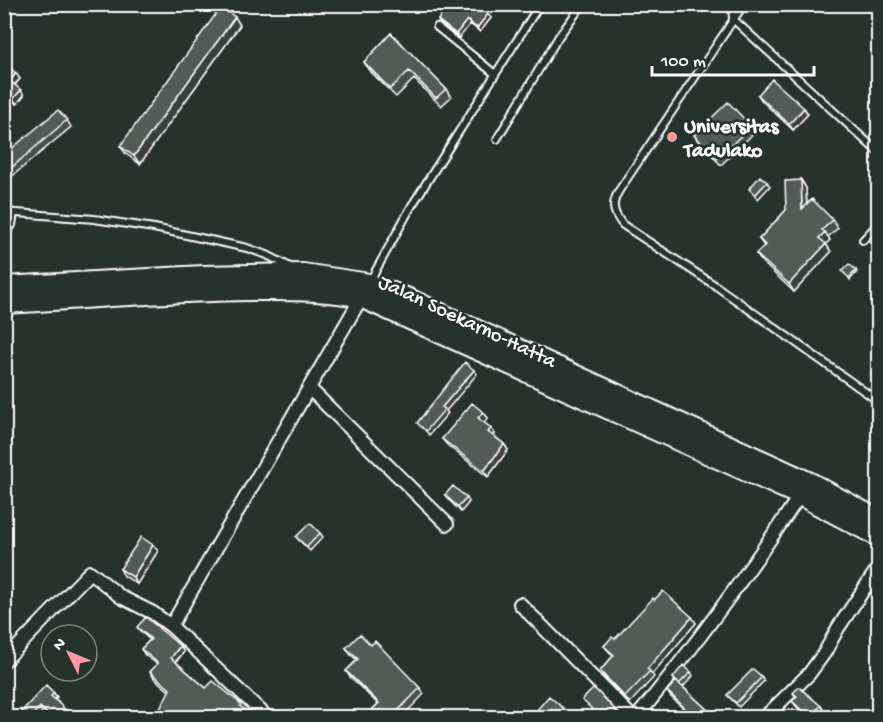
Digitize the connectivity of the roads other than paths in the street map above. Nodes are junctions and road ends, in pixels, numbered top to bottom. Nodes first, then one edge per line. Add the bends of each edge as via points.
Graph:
1 (540, 4) edge
2 (583, 4) edge
3 (732, 4) edge
4 (744, 4) edge
5 (733, 19) junction
6 (437, 27) edge
7 (495, 74) junction
8 (497, 139) dead end
9 (879, 153) edge
10 (4, 212) edge
11 (14, 213) junction
12 (879, 224) edge
13 (4, 236) edge
14 (863, 240) dead end
15 (303, 274) junction
16 (4, 287) edge
17 (365, 291) junction
18 (4, 303) edge
19 (309, 388) junction
20 (879, 401) edge
21 (800, 495) junction
22 (879, 520) edge
23 (447, 524) dead end
24 (879, 536) edge
25 (879, 568) edge
26 (520, 604) dead end
27 (171, 627) junction
28 (4, 661) edge
29 (268, 717) edge
30 (634, 717) edge
31 (764, 717) edge

1 - 7 lane
2 - 8 lane via 559,36
3 - 5 lane
4 - 5 lane
5 - 9 lane
5 - 20 lane via 614,198 616,217
6 - 7 lane
7 - 17 lane via 411,207
10 - 11 lane
11 - 13 lane
11 - 15 lane via 94,219 228,243 267,255
12 - 14 lane
15 - 16 main road, Jalan Soekarno-Hatta
15 - 17 main road, Jalan Soekarno-Hatta
17 - 18 main road, Jalan Soekarno-Hatta via 212,291
17 - 19 street
17 - 21 main road, Jalan Soekarno-Hatta
17 - 22 main road, Jalan Soekarno-Hatta via 406,298 799,478
19 - 23 street
19 - 27 street
21 - 24 main road, Jalan Soekarno-Hatta
21 - 30 street via 727,603
25 - 31 street via 809,674
26 - 30 street
27 - 28 street via 121,597 90,572
27 - 29 street

